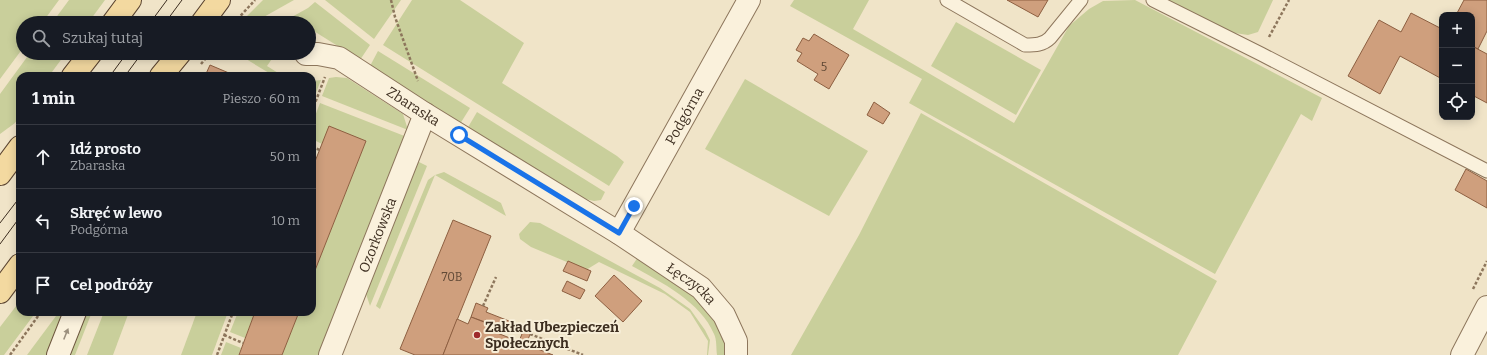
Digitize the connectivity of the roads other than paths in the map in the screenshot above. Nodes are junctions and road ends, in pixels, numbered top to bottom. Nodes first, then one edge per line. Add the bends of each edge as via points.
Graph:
1 (130, 0) edge
2 (219, 0) edge
3 (749, 0) edge
4 (948, 0) edge
5 (1081, 0) edge
6 (1153, 0) edge
7 (118, 16) edge
8 (207, 16) edge
9 (316, 54) edge
10 (86, 60) edge
11 (175, 60) edge
12 (76, 72) edge
13 (165, 72) edge
14 (425, 114) junction
15 (16, 152) edge
16 (1487, 171) edge
17 (0, 174) edge
18 (619, 233) junction
19 (16, 271) edge
20 (0, 292) edge
21 (1487, 307) edge
22 (73, 316) edge
23 (58, 355) edge
24 (330, 355) edge
25 (736, 355) edge
26 (1462, 355) edge

1 - 7 main road
2 - 8 main road
3 - 18 street, Podgórna
4 - 5 lane via 1025,45 1045,43
6 - 16 lane
9 - 14 street, Zbaraska via 339,58
10 - 12 main road
11 - 13 main road
14 - 18 street, Zbaraska
14 - 24 street, Ozorkowska
15 - 17 main road
18 - 25 street, Łęczycka via 701,288 724,315 736,341
19 - 20 main road
21 - 26 street
23 -> 22 street

